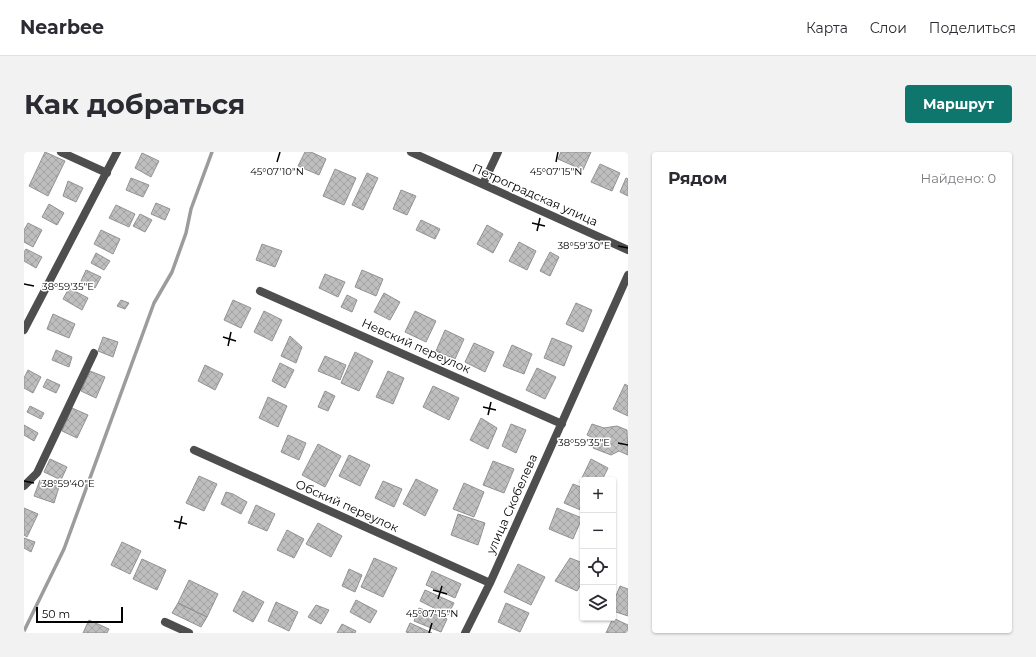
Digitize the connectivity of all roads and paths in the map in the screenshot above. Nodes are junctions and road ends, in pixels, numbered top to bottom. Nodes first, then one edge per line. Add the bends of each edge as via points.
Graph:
1 (61, 152) edge
2 (117, 152) edge
3 (411, 152) edge
4 (498, 152) edge
5 (107, 173) junction
6 (483, 184) junction
7 (628, 250) edge
8 (628, 275) edge
9 (260, 291) dead end
10 (24, 330) edge
11 (94, 353) dead end
12 (562, 424) junction
13 (194, 450) dead end
14 (24, 486) edge
15 (490, 583) junction
16 (165, 622) dead end
17 (189, 633) edge
18 (466, 633) edge

1 - 5 street
2 - 5 street
3 - 6 street, Петроградская улица
4 - 6 street
5 - 10 street
6 - 7 street, Петроградская улица
8 - 12 street, улица Скобелева
9 - 12 street, Невский переулок
11 - 14 street via 37,473
12 - 15 street, улица Скобелева
13 - 15 street, Обский переулок
15 - 18 street, улица Скобелева
16 - 17 street

